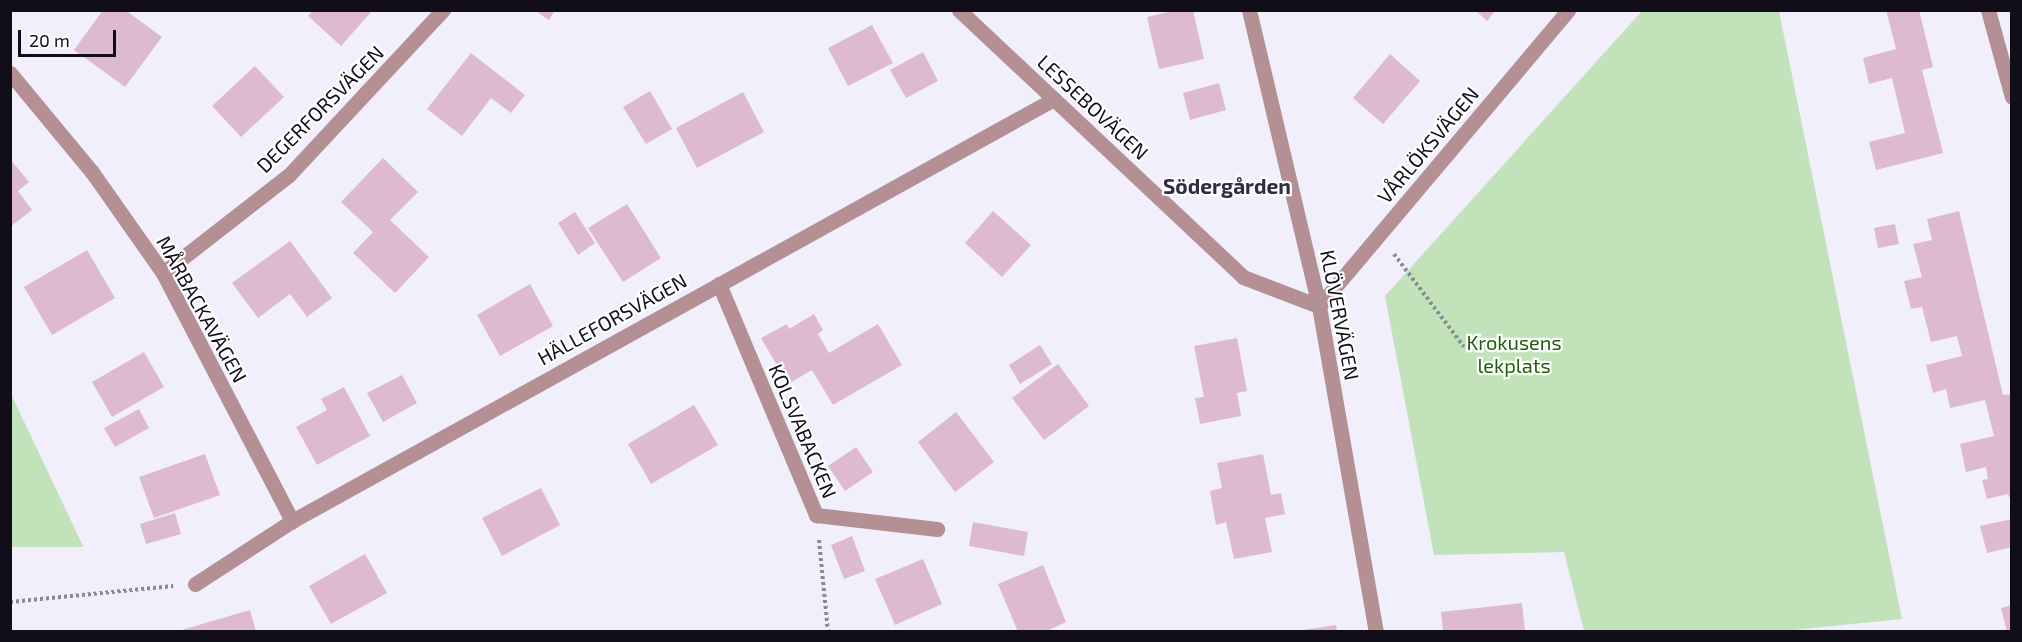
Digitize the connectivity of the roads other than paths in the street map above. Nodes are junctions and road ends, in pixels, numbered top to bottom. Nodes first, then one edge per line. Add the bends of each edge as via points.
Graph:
1 (443, 10) edge
2 (959, 10) edge
3 (1249, 10) edge
4 (1568, 10) edge
5 (1988, 10) edge
6 (10, 73) edge
7 (2012, 97) edge
8 (1054, 99) junction
9 (163, 273) junction
10 (719, 284) junction
11 (1319, 306) junction
12 (292, 521) junction
13 (937, 530) dead end
14 (195, 584) road end
15 (1376, 632) edge

1 - 9 street, DEGERFORSVÄGEN via 289,175
2 - 8 street, LESSEBOVÄGEN
3 - 11 street, KLÖVERVÄGEN
4 - 11 street, VÅRLÖKSVÄGEN
5 - 7 street
6 - 9 street, MÅRBACKAVÄGEN via 92,172
8 - 10 street, HÄLLEFORSVÄGEN
8 - 11 street, LESSEBOVÄGEN via 1243,277
9 - 12 street, MÅRBACKAVÄGEN
10 - 12 street, HÄLLEFORSVÄGEN
10 - 13 street, KOLSVABACKEN via 816,515
11 - 15 street, KLÖVERVÄGEN
12 - 14 street, HÄLLEFORSVÄGEN

